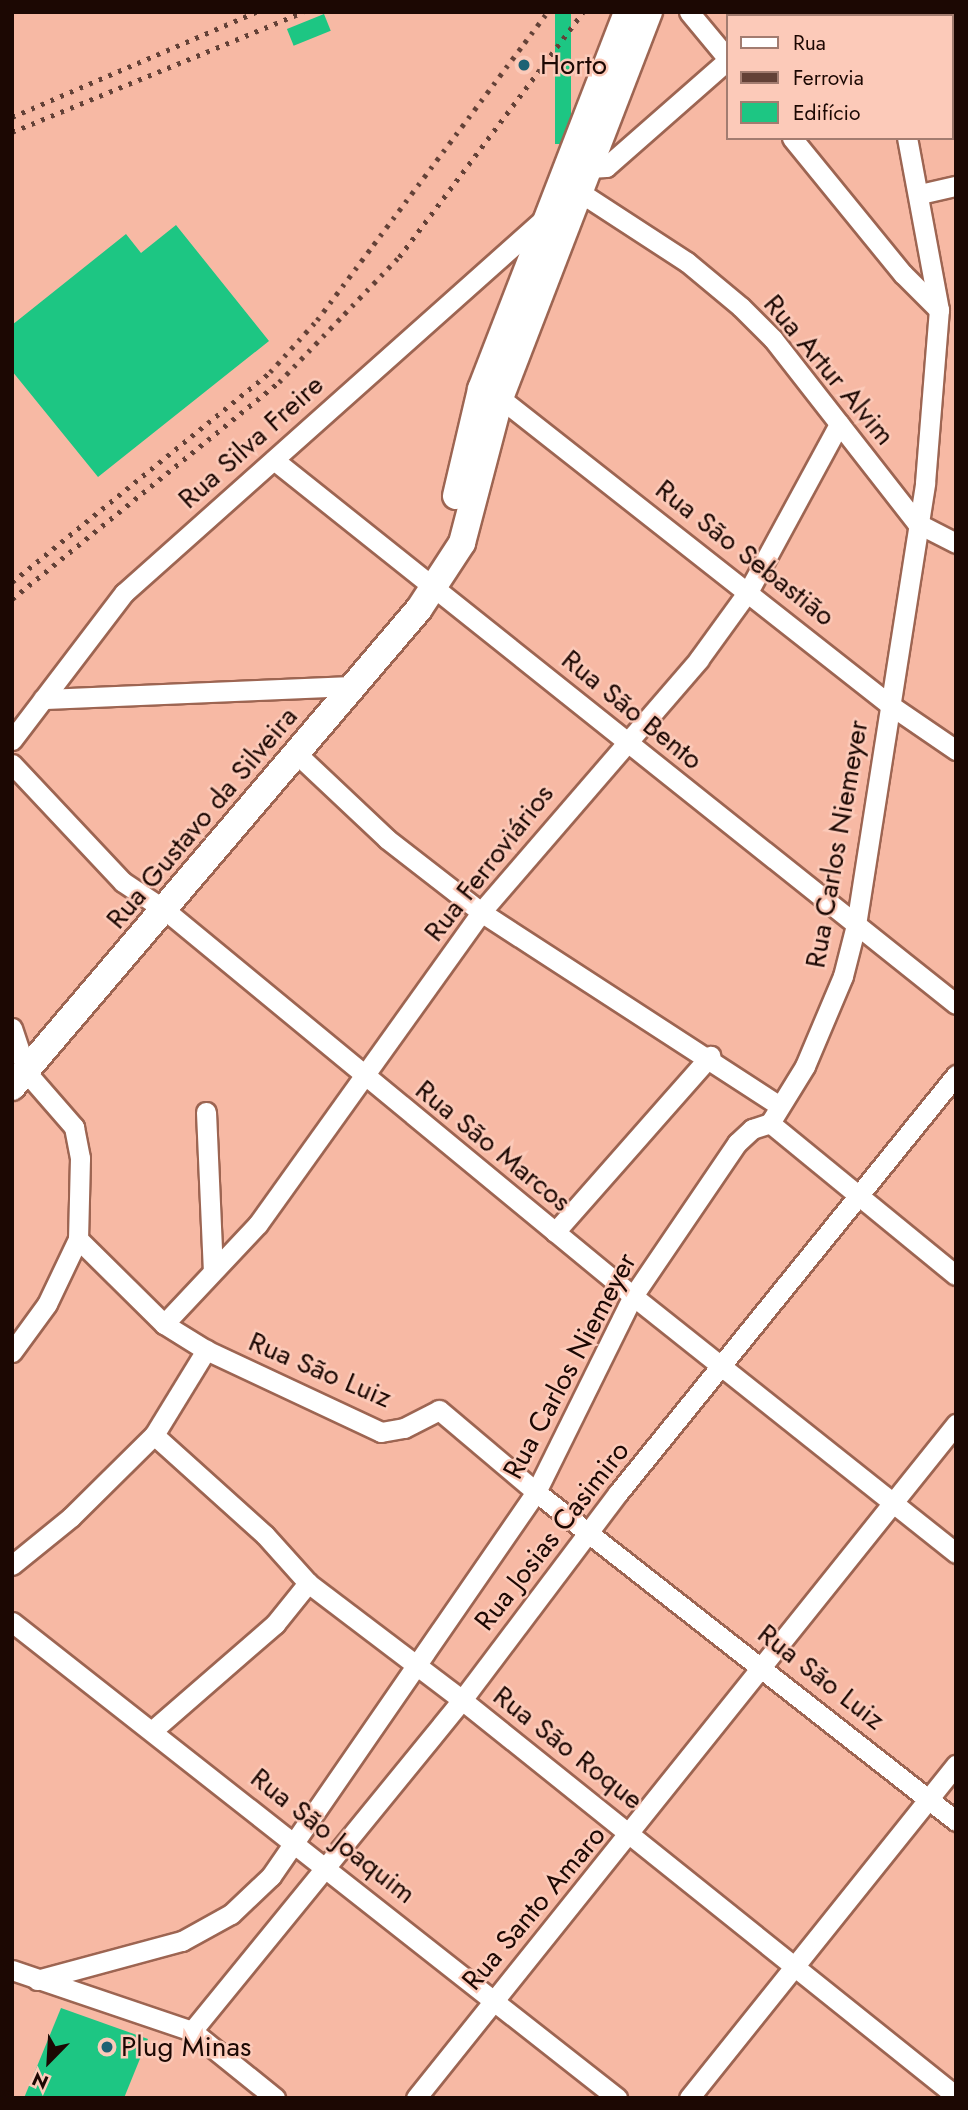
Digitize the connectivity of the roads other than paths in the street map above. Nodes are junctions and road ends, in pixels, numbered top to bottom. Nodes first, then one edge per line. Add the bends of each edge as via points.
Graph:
1 (627, 12) edge
2 (649, 12) edge
3 (689, 12) edge
4 (726, 57) edge
5 (726, 61) edge
6 (794, 140) edge
7 (907, 140) edge
8 (585, 180) junction
9 (956, 186) edge
10 (920, 194) junction
11 (552, 210) junction
12 (939, 310) junction
13 (500, 398) junction
14 (839, 424) junction
15 (274, 460) junction
16 (917, 523) junction
17 (956, 542) edge
18 (436, 586) junction
19 (749, 590) junction
20 (354, 686) junction
21 (43, 699) junction
22 (890, 705) junction
23 (12, 740) edge
24 (625, 740) junction
25 (956, 750) edge
26 (298, 755) junction
27 (12, 764) edge
28 (165, 910) junction
29 (481, 912) junction
30 (856, 925) junction
31 (956, 1004) edge
32 (12, 1028) edge
33 (710, 1056) junction
34 (956, 1075) edge
35 (364, 1077) junction
36 (16, 1083) edge
37 (780, 1106) junction
38 (206, 1112) dead end
39 (770, 1123) junction
40 (859, 1198) junction
41 (555, 1232) junction
42 (78, 1239) junction
43 (213, 1271) junction
44 (956, 1275) edge
45 (633, 1296) junction
46 (164, 1324) junction
47 (206, 1350) junction
48 (12, 1352) edge
49 (723, 1367) junction
50 (956, 1424) edge
51 (154, 1434) junction
52 (536, 1492) junction
53 (891, 1504) junction
54 (591, 1531) junction
55 (956, 1553) edge
56 (12, 1565) edge
57 (309, 1583) junction
58 (12, 1622) edge
59 (416, 1665) junction
60 (763, 1667) junction
61 (461, 1700) junction
62 (153, 1730) junction
63 (956, 1765) edge
64 (929, 1799) junction
65 (956, 1821) edge
66 (632, 1835) junction
67 (294, 1840) junction
68 (324, 1865) junction
69 (795, 1967) junction
70 (12, 1970) edge
71 (37, 1980) junction
72 (494, 1999) junction
73 (192, 2031) junction
74 (956, 2096) edge
75 (275, 2098) edge
76 (416, 2098) edge
77 (617, 2098) edge
78 (689, 2098) edge

1 - 11 main road, Rua Gustavo da Silveira
2 - 8 main road, Rua Gustavo da Silveira
3 - 4 street
5 - 8 street via 606,167
6 - 12 street
7 - 10 street, Rua Carlos Niemeyer
8 - 13 main road, Rua Gustavo da Silveira
8 - 14 street, Rua Artur Alvim via 741,307 773,339
9 - 10 street
10 - 12 street, Rua Carlos Niemeyer
11 - 15 street, Rua Silva Freire
11 - 18 main road, Rua Gustavo da Silveira via 481,389
12 - 16 street, Rua Carlos Niemeyer via 925,483
13 - 18 main road, Rua Gustavo da Silveira via 462,543
13 - 19 street, Rua São Sebastião
14 - 16 street, Rua Artur Alvim
14 - 19 street, Rua Ferroviários
15 - 18 street, Rua São Bento
15 - 21 street, Rua Silva Freire via 124,593
16 - 17 street, Rua Artur Alvim
16 - 22 street, Rua Carlos Niemeyer
18 - 20 main road, Rua Gustavo da Silveira
18 - 24 street, Rua São Bento
19 - 22 street, Rua São Sebastião
19 - 24 street, Rua Ferroviários via 699,659
20 - 21 street
20 - 26 main road, Rua Gustavo da Silveira
21 - 23 street, Rua Silva Freire
22 - 25 street, Rua São Sebastião
22 - 30 street, Rua Carlos Niemeyer
24 - 29 street, Rua Ferroviários
24 - 30 street, Rua São Bento
26 - 28 main road, Rua Gustavo da Silveira
26 - 29 street via 387,839
27 - 28 street, Rua São Marcos via 123,883
28 - 35 street, Rua São Marcos
28 - 36 main road, Rua Gustavo da Silveira
29 - 33 street
29 - 35 street, Rua Ferroviários
30 - 31 street, Rua São Bento
30 - 37 street, Rua Carlos Niemeyer via 825,1022
32 - 36 street
33 - 37 street
33 - 41 street
34 - 40 street, Rua Josias Casimiro
35 - 41 street, Rua São Marcos
35 - 43 street, Rua Ferroviários via 258,1224
36 - 42 street via 74,1127 80,1158
37 - 39 street, Rua Carlos Niemeyer
38 - 43 street
39 - 40 street
39 - 45 street, Rua Carlos Niemeyer via 752,1129 737,1143
40 - 44 street
40 - 49 street, Rua Josias Casimiro
41 - 45 street, Rua São Marcos
42 - 46 street, Rua São Luiz
42 - 48 street via 47,1304
43 - 46 street, Rua Ferroviários
45 - 49 street, Rua São Marcos
45 - 52 street, Rua Carlos Niemeyer
46 - 47 street, Rua São Luiz
47 - 51 street
47 - 52 street, Rua São Luiz via 381,1432 404,1429 439,1410
49 - 53 street, Rua São Marcos
49 - 54 street, Rua Josias Casimiro
50 - 53 street, Rua Santo Amaro
51 - 56 street via 71,1517
51 - 57 street, Rua São Roque via 265,1535
52 - 54 street, Rua São Luiz
52 - 59 street, Rua Carlos Niemeyer
53 - 55 street, Rua São Marcos
53 - 60 street, Rua Santo Amaro
54 - 60 street, Rua São Luiz
54 - 61 street, Rua Josias Casimiro
57 - 59 street, Rua São Roque
57 - 62 street via 275,1624
58 - 62 street, Rua São Joaquim
59 - 61 street, Rua São Roque
59 - 67 street, Rua Carlos Niemeyer
60 - 64 street, Rua São Luiz
60 - 66 street, Rua Santo Amaro
61 - 66 street, Rua São Roque
61 - 68 street, Rua Josias Casimiro
62 - 67 street, Rua São Joaquim
63 - 64 street
64 - 65 street, Rua São Luiz
64 - 69 street
66 - 69 street, Rua São Roque
66 - 72 street, Rua Santo Amaro
67 - 68 street, Rua São Joaquim
67 - 71 street, Rua Carlos Niemeyer via 271,1876 232,1914 182,1941
68 - 72 street, Rua São Joaquim
68 - 73 street, Rua Josias Casimiro
69 - 74 street, Rua São Roque
69 - 78 street
70 - 71 street
71 - 73 street
72 - 76 street, Rua Santo Amaro
72 - 77 street, Rua São Joaquim
73 - 75 street

